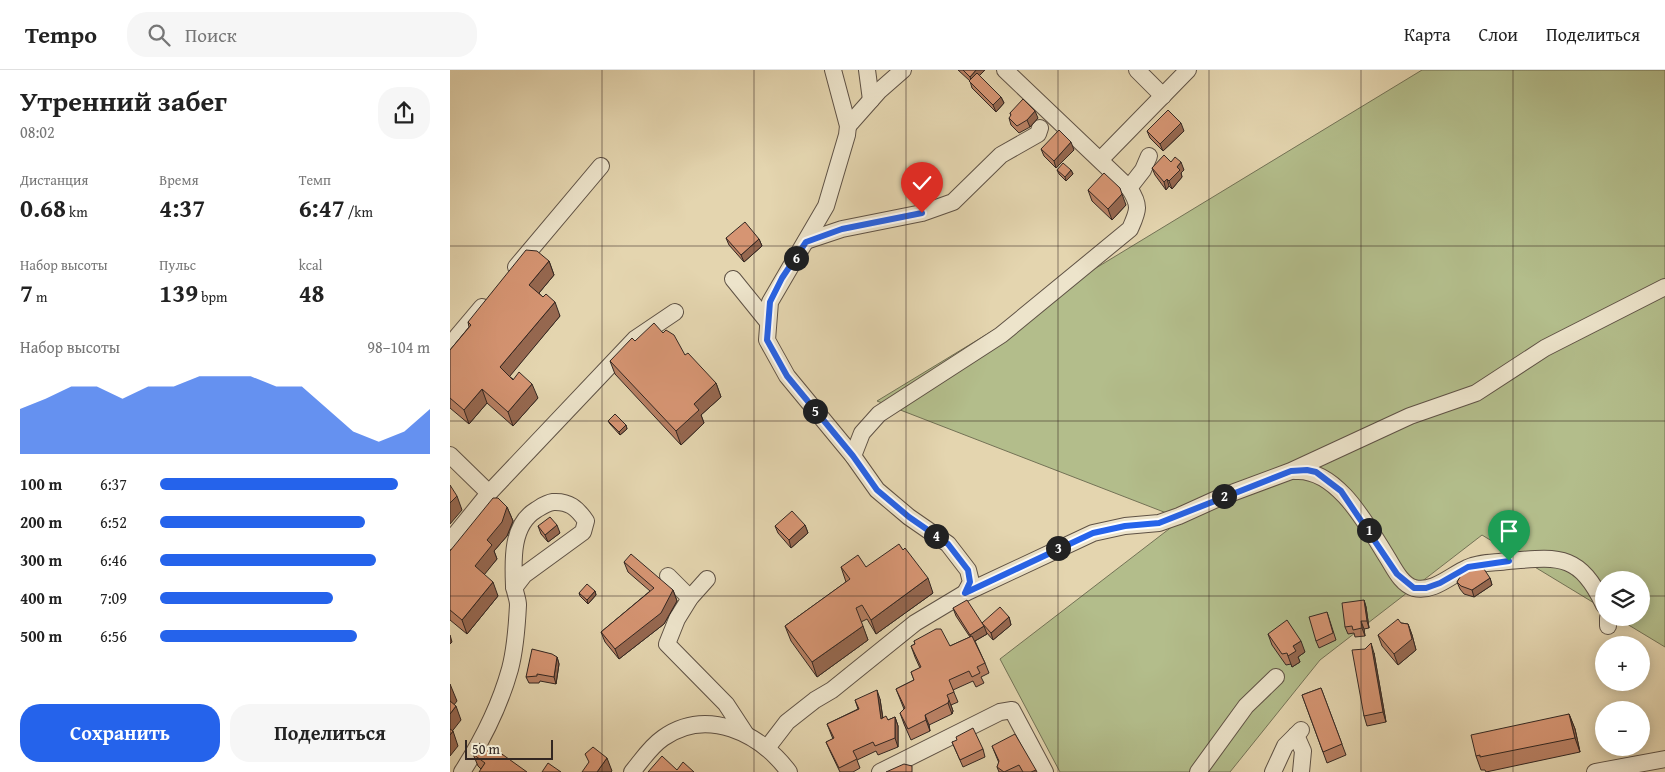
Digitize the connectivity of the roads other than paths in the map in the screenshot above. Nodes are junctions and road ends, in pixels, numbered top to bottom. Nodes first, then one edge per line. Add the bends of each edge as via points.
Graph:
1 (833, 70) edge
2 (867, 70) edge
3 (903, 70) edge
4 (1006, 70) edge
5 (1137, 70) edge
6 (1188, 70) edge
7 (1162, 96) junction
8 (871, 100) junction
9 (848, 126) junction
10 (1040, 128) dead end
11 (1149, 156) dead end
12 (1101, 160) junction
13 (602, 166) dead end
14 (1129, 188) junction
15 (806, 242) junction
16 (506, 279) edge
17 (733, 279) dead end
18 (1665, 287) edge
19 (493, 294) edge
20 (675, 312) dead end
21 (767, 321) junction
22 (450, 346) edge
23 (450, 455) edge
24 (853, 456) junction
25 (1291, 471) junction
26 (489, 493) junction
27 (450, 541) edge
28 (668, 576) dead end
29 (707, 578) dead end
30 (514, 588) junction
31 (1595, 589) edge
32 (965, 593) junction
33 (690, 598) junction
34 (1276, 677) dead end
35 (745, 733) junction
36 (767, 748) junction
37 (1665, 759) edge
38 (462, 772) edge
39 (632, 772) edge
40 (789, 772) edge
41 (880, 772) edge
42 (1045, 772) edge
43 (1198, 772) edge
44 (1273, 772) edge
45 (1301, 772) edge
46 (1595, 772) edge

1 - 9 street
2 - 8 street
3 - 8 street
4 - 12 street
5 - 7 street
6 - 7 street
7 - 12 street
8 - 9 street
9 - 15 street via 826,206
10 - 15 street via 1031,140 988,166 953,202 922,213 842,229
11 - 14 street
12 - 14 street
13 - 16 street
14 - 24 street via 1138,201 1137,214 1130,229 1001,335 879,414 862,433
15 - 21 street via 774,294
17 - 21 street
18 - 25 street via 1545,348 1476,393 1410,416
19 - 22 street
20 - 26 street via 635,340
21 - 24 street via 767,340 787,376
23 - 26 street
24 - 32 street via 877,490 953,551 968,570 970,582
25 - 31 street via 1316,472 1341,491 1397,574 1414,588 1440,583 1482,563 1541,558 1566,561 1590,580
25 - 32 street via 1159,523 1093,533
26 - 27 street
28 - 33 street
29 - 33 street
30 - 30 street via 524,575 583,532 586,521 578,509 565,502 549,502 520,526
30 - 38 street via 518,603 510,668 491,719
32 - 36 street via 915,623 787,722
33 - 35 street via 667,644 726,704
34 - 43 street via 1246,706
35 - 36 street
35 - 39 street via 702,723 664,737 652,746
36 - 40 street via 777,755
37 - 46 street
41 - 42 street via 1000,712 1012,710
44 - 45 street via 1285,746 1299,732 1303,751

